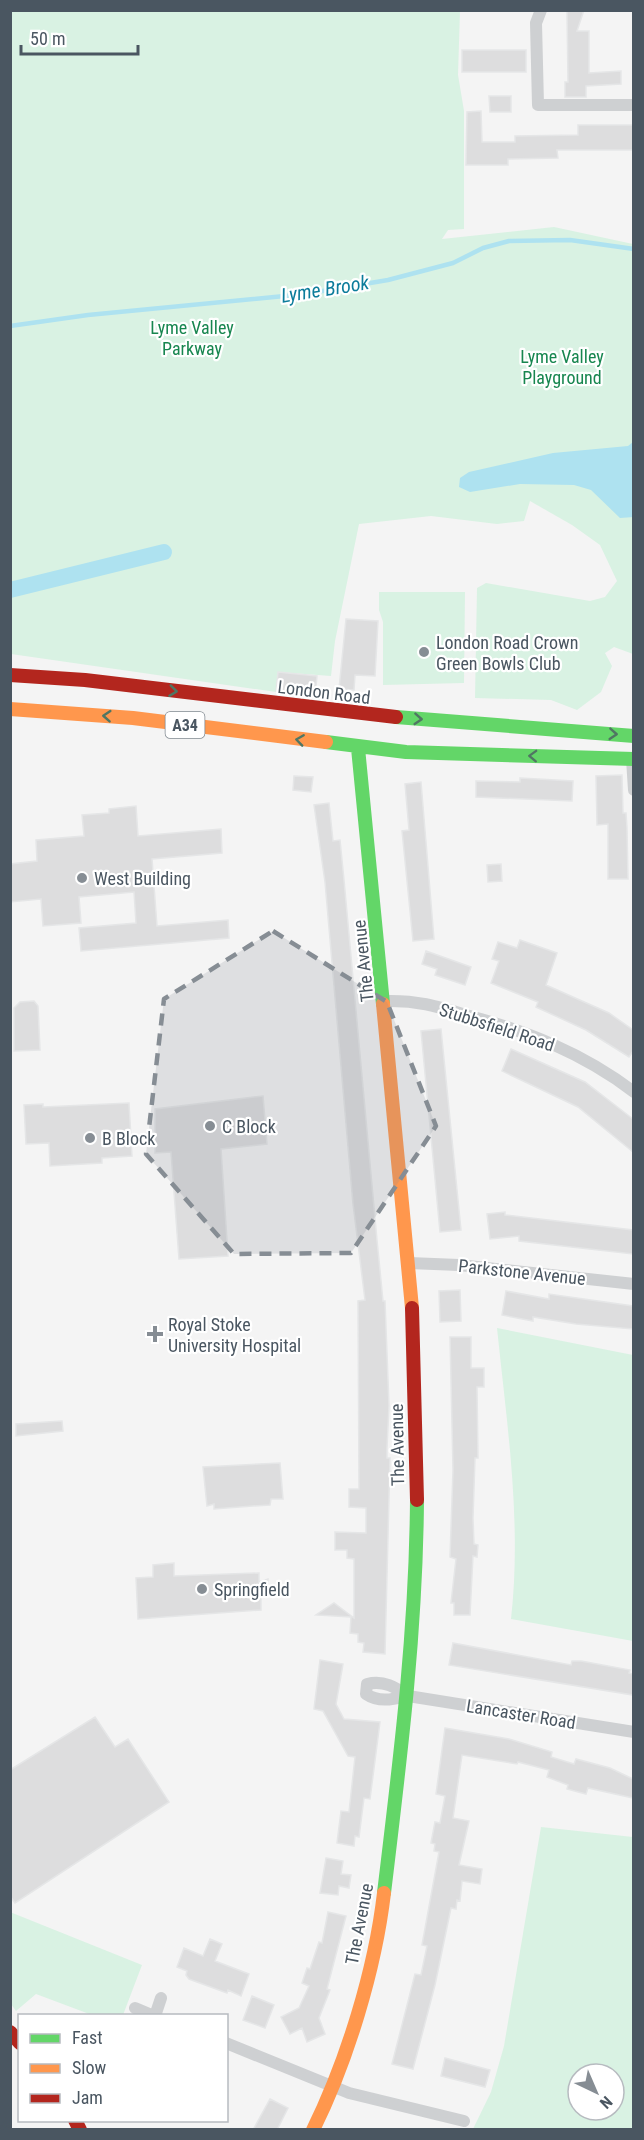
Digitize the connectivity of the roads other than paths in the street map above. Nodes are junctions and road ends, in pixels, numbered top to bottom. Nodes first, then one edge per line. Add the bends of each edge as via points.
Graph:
1 (541, 10) edge
2 (633, 105) edge
3 (10, 675) edge
4 (10, 709) edge
5 (359, 732) junction
6 (633, 736) edge
7 (633, 759) edge
8 (633, 790) edge
9 (385, 1001) junction
10 (633, 1092) edge
11 (409, 1263) junction
12 (633, 1284) edge
13 (408, 1696) junction
14 (633, 1732) edge
15 (161, 1998) dead end
16 (135, 2008) dead end
17 (150, 2014) edge
18 (156, 2014) edge
19 (228, 2044) edge
20 (335, 2085) junction
21 (464, 2121) dead end
22 (313, 2130) edge

1 - 2 street via 536,23 538,105
3 -> 5 main road, London Road / A34 via 85,680
5 -> 4 main road, London Road / A34
5 -> 6 main road, London Road / A34
7 -> 5 main road, London Road / A34
5 - 9 main road, The Avenue
7 - 8 street
9 - 10 street, Stubbsfield Road via 413,1000 530,1034 594,1065
9 - 11 main road, The Avenue
11 - 12 street, Parkstone Avenue
11 - 13 main road, The Avenue via 417,1489 416,1593
13 - 14 street, Lancaster Road
13 - 20 main road, The Avenue via 382,1912
15 - 18 street
16 - 17 street
19 - 20 street
20 - 21 street via 350,2093
20 - 22 main road, The Avenue

